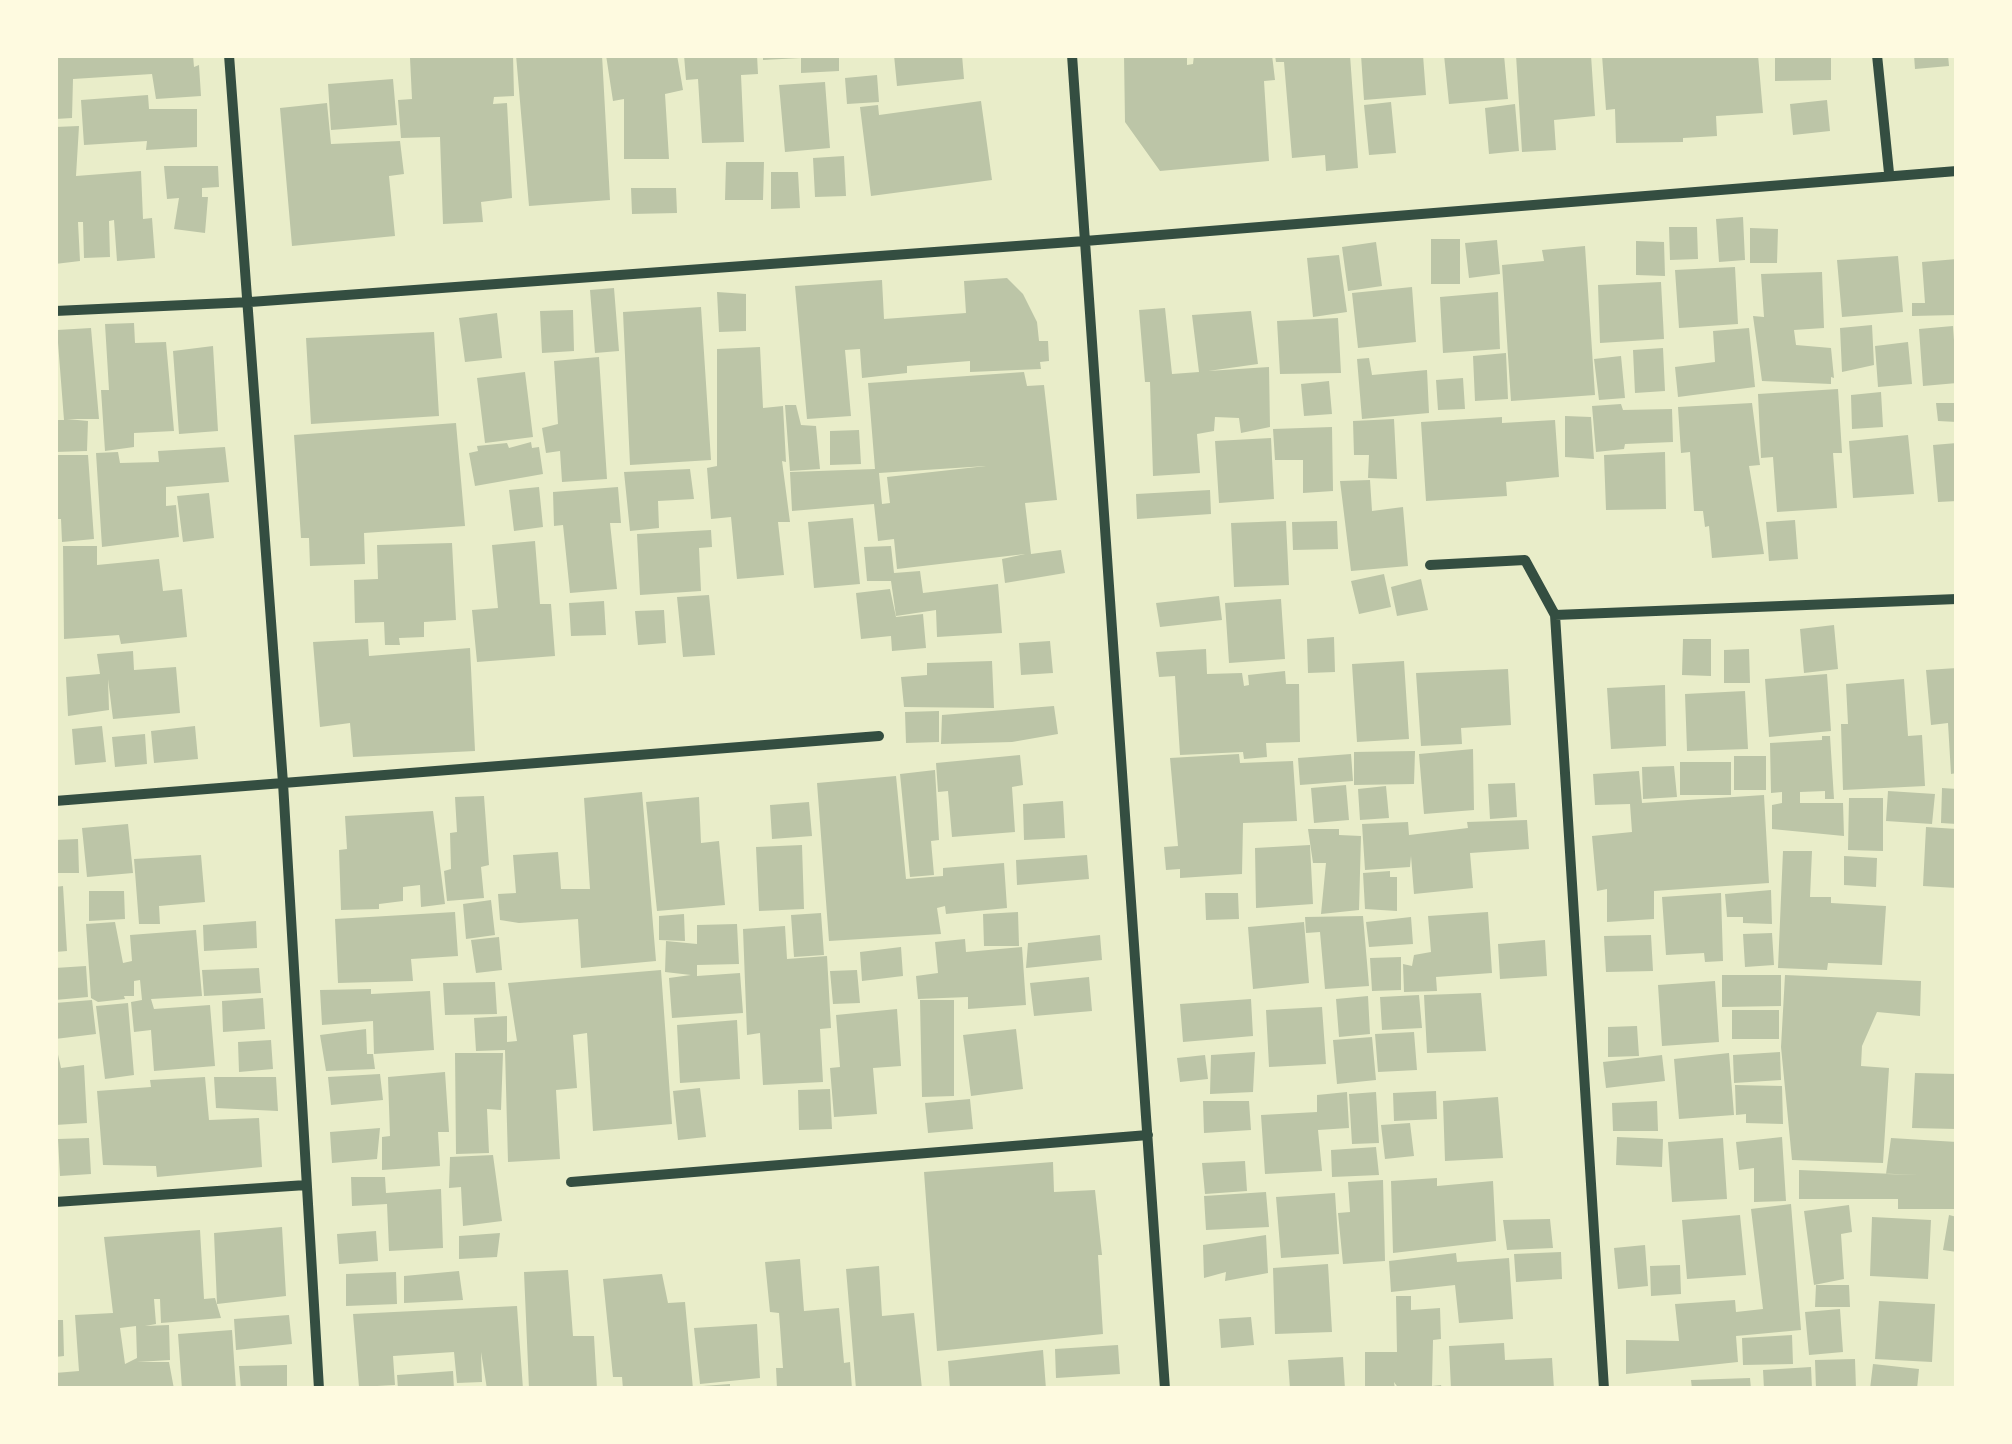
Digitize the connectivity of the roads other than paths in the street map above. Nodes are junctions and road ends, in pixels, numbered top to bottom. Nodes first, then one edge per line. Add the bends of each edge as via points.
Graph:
1 (229, 55) edge
2 (1072, 55) edge
3 (1877, 55) edge
4 (1957, 170) edge
5 (1889, 174) junction
6 (1085, 242) junction
7 (250, 302) junction
8 (55, 310) edge
9 (1430, 565) dead end
10 (1957, 599) edge
11 (1555, 614) junction
12 (879, 736) dead end
13 (283, 784) junction
14 (55, 801) edge
15 (1148, 1136) junction
16 (571, 1182) dead end
17 (306, 1185) junction
18 (55, 1202) edge
19 (319, 1389) edge
20 (1165, 1389) edge
21 (1604, 1389) edge

1 - 7 street
2 - 6 street
3 - 5 street
4 - 5 street
5 - 6 street
6 - 7 street
6 - 15 street
7 - 8 street
7 - 13 street
9 - 11 street via 1524,560
10 - 11 street
11 - 21 street
12 - 13 street
13 - 14 street
13 - 17 street
15 - 16 street
15 - 20 street
17 - 18 street
17 - 19 street

